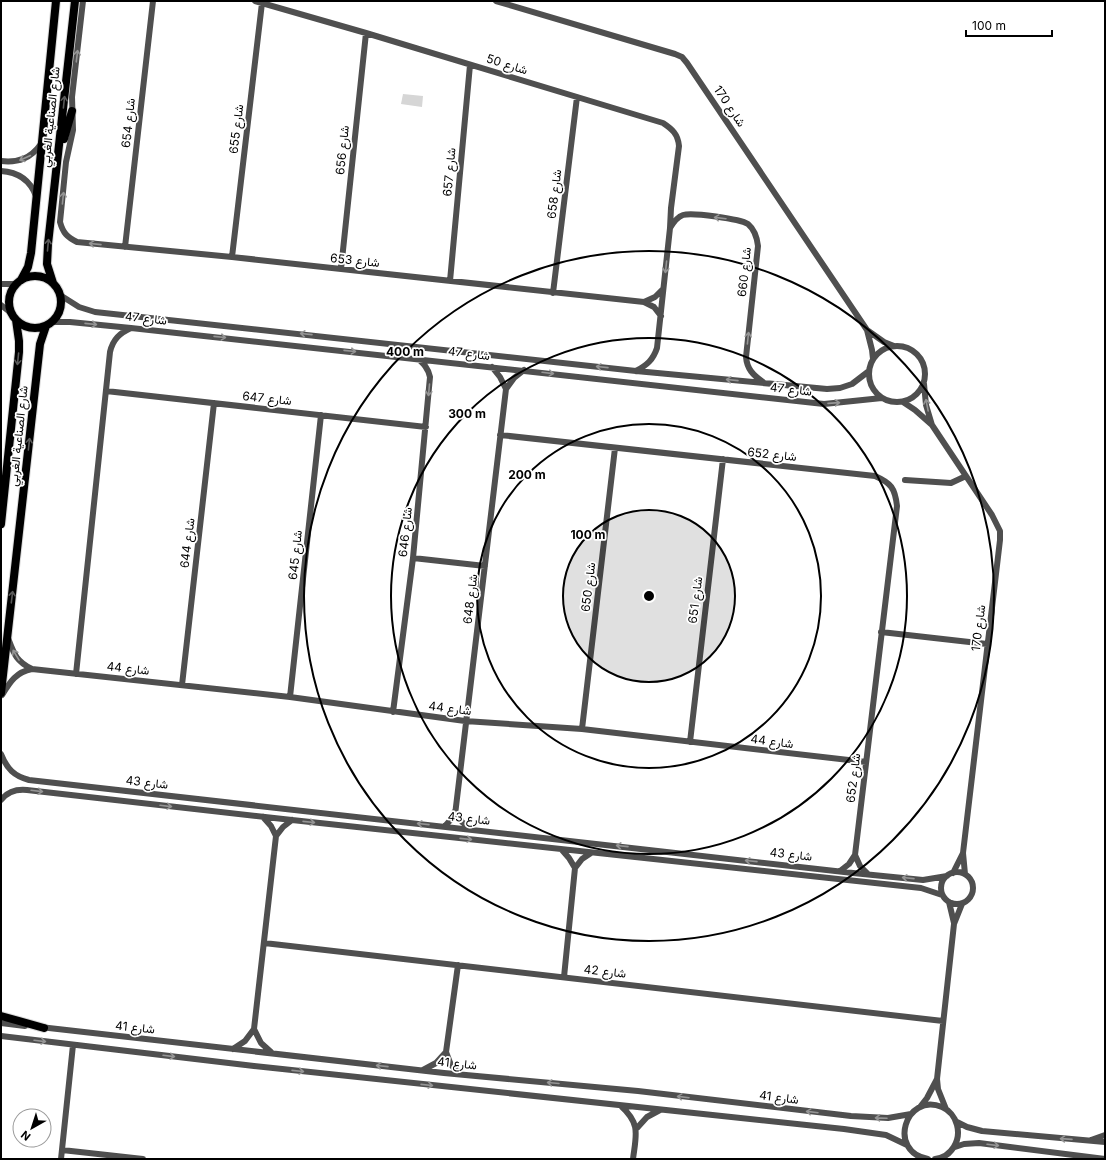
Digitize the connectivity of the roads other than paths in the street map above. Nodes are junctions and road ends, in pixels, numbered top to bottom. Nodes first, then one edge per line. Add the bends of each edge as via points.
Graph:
1 (56, 1) edge
2 (75, 1) edge
3 (83, 1) edge
4 (153, 1) edge
5 (496, 1) edge
6 (258, 2) edge
7 (366, 33) junction
8 (470, 65) junction
9 (577, 97) junction
10 (72, 111) junction
11 (42, 142) junction
12 (1, 161) edge
13 (57, 163) junction
14 (1, 171) edge
15 (37, 197) junction
16 (671, 208) junction
17 (682, 215) junction
18 (670, 228) junction
19 (125, 247) junction
20 (232, 257) junction
21 (341, 269) junction
22 (19, 282) junction
23 (450, 282) junction
24 (53, 283) junction
25 (1, 284) edge
26 (663, 288) junction
27 (553, 293) junction
28 (60, 296) junction
29 (644, 302) junction
30 (1, 305) edge
31 (11, 313) junction
32 (661, 316) junction
33 (16, 320) junction
34 (49, 324) junction
35 (132, 328) junction
36 (867, 330) junction
37 (894, 346) junction
38 (416, 358) junction
39 (873, 359) junction
40 (492, 367) junction
41 (524, 370) junction
42 (636, 371) junction
43 (869, 371) junction
44 (764, 383) junction
45 (924, 384) junction
46 (506, 389) junction
47 (106, 392) junction
48 (882, 398) junction
49 (903, 402) junction
50 (214, 403) junction
51 (321, 415) junction
52 (932, 425) junction
53 (426, 427) junction
54 (500, 435) junction
55 (615, 448) junction
56 (722, 459) junction
57 (966, 476) junction
58 (905, 480) dead end
59 (5, 489) junction
60 (1, 498) edge
61 (1, 524) edge
62 (413, 558) junction
63 (485, 566) junction
64 (881, 632) junction
65 (7, 636) junction
66 (988, 644) junction
67 (32, 669) junction
68 (76, 674) junction
69 (182, 685) junction
70 (1, 694) edge
71 (290, 697) junction
72 (393, 712) junction
73 (465, 721) junction
74 (582, 729) junction
75 (690, 742) junction
76 (1, 754) edge
77 (866, 762) junction
78 (1, 800) edge
79 (455, 811) junction
80 (263, 817) junction
81 (292, 820) junction
82 (445, 826) junction
83 (471, 829) junction
84 (276, 836) junction
85 (562, 850) junction
86 (591, 853) junction
87 (963, 853) junction
88 (855, 855) junction
89 (575, 868) junction
90 (840, 871) junction
91 (868, 874) junction
92 (965, 874) junction
93 (950, 875) junction
94 (942, 895) junction
95 (949, 902) junction
96 (962, 904) junction
97 (954, 924) junction
98 (264, 943) junction
99 (458, 965) junction
100 (564, 977) junction
101 (1, 1016) edge
102 (943, 1021) junction
103 (1, 1023) edge
104 (44, 1028) junction
105 (254, 1029) junction
106 (1, 1036) edge
107 (73, 1045) junction
108 (233, 1049) junction
109 (446, 1052) junction
110 (273, 1054) junction
111 (423, 1070) junction
112 (461, 1074) junction
113 (937, 1079) junction
114 (621, 1106) junction
115 (920, 1107) junction
116 (946, 1109) junction
117 (661, 1110) junction
118 (911, 1114) junction
119 (957, 1122) junction
120 (637, 1128) junction
121 (1105, 1135) edge
122 (1087, 1141) junction
123 (1105, 1142) edge
124 (908, 1145) junction
125 (955, 1147) junction
126 (62, 1150) junction
127 (1082, 1156) junction
128 (916, 1157) edge
129 (1105, 1158) edge
130 (61, 1159) edge
131 (143, 1159) edge
132 (633, 1159) edge
133 (928, 1159) edge
134 (935, 1159) edge
135 (939, 1159) edge
136 (1091, 1159) edge

1 - 11 main road, شارع الصناعية الغربي
13 -> 2 main road, شارع الصناعية الغربي
10 -> 3 street
4 - 19 street, شارع 654
5 - 36 street, شارع 170 via 682,57
6 - 7 street, شارع 50
6 - 20 street, شارع 655
7 - 8 street, شارع 50
7 - 21 street, شارع 656
8 - 9 street, شارع 50
8 - 23 street, شارع 657
9 - 16 street, شارع 50 via 663,123 675,133 678,146
9 - 27 street, شارع 658
10 - 13 main road
19 -> 10 street, شارع 653 via 77,242 66,236 62,230 60,222 66,162 73,130
11 -> 12 street via 32,155 25,159 17,162
11 - 15 main road, شارع الصناعية الغربي
24 -> 13 main road, شارع الصناعية الغربي via 48,269 47,254
14 - 15 street via 22,177
15 - 22 main road, شارع الصناعية الغربي via 30,260
16 - 17 street
16 - 18 street, شارع 50
17 - 18 street
44 -> 17 street, شارع 660 via 751,373 746,357 758,246 754,231 740,220 694,214
18 -> 26 street, شارع 50
19 - 20 street, شارع 653
20 - 21 street, شارع 653
21 - 23 street, شارع 653
22 - 24 main road via 38,276
22 - 25 street
22 - 31 main road via 9,298
23 - 27 street, شارع 653
24 - 28 main road
26 - 29 street via 655,297
26 - 32 street, شارع 50
27 - 29 street, شارع 653
28 - 34 main road via 59,312
42 -> 28 street, شارع 47 via 95,312 79,307
29 - 32 street via 654,307
30 - 31 street
31 - 33 main road
32 - 42 street, شارع 50 via 655,356
33 - 34 main road via 30,328
33 -> 59 main road, شارع الصناعية الغربي via 19,352
34 -> 35 street, شارع 47 via 70,322
65 -> 34 main road, شارع الصناعية الغربي via 40,344
35 -> 38 street, شارع 47
35 - 47 street via 118,336 112,345
36 - 37 street, شارع 170
36 - 39 street, شارع 170
37 - 39 street via 886,348
37 - 45 street via 908,348 919,357 925,370
38 - 40 street, شارع 47
38 -> 53 street, شارع 646 via 424,364 430,377
39 - 43 street
40 - 41 street, شارع 47
40 - 46 street
41 - 46 street
41 -> 48 street, شارع 47 via 824,404
44 -> 42 street, شارع 47
43 - 44 street, شارع 47 via 852,384 840,388
43 - 48 street via 870,383
45 - 49 street via 916,395
52 -> 45 street, شارع 170 via 926,405
46 - 54 street, شارع 648
47 - 50 street, شارع 647
47 - 68 street
48 - 49 street
49 - 52 street, شارع 170
50 - 51 street, شارع 647
50 - 69 street, شارع 644
51 - 53 street, شارع 647
51 - 71 street, شارع 645
52 - 57 street, شارع 170
53 - 62 street, شارع 646
54 - 55 street, شارع 652
54 - 63 street, شارع 648
55 - 56 street, شارع 652
55 - 74 street, شارع 650
56 - 64 street, شارع 652 via 875,476 893,488 897,506
56 - 75 street, شارع 651
57 - 58 street via 951,483
57 - 66 street, شارع 170 via 1000,531
59 - 60 street
59 - 61 main road, شارع الصناعية الغربي
62 - 63 street
62 - 72 street, شارع 646
63 - 73 street, شارع 648
64 - 66 street
64 - 77 street, شارع 652
67 -> 65 street via 16,657
65 - 70 main road, شارع الصناعية الغربي
66 - 87 street, شارع 170
67 - 68 street, شارع 44
67 - 70 street via 14,677
68 - 69 street, شارع 44
69 - 71 street, شارع 44
71 - 72 street, شارع 44
72 - 73 street, شارع 44
73 - 74 street, شارع 44
73 - 79 street, شارع 648
74 - 75 street, شارع 44
75 - 77 street, شارع 44
82 -> 76 street, شارع 43 via 29,780 10,772
77 - 88 street, شارع 652
78 -> 80 street, شارع 43 via 13,790 27,790
79 - 82 street, شارع 648 via 455,815
79 - 83 street via 462,822
80 - 81 street, شارع 43
80 - 84 street
81 - 84 street
81 -> 85 street, شارع 43
82 - 83 street, شارع 43
90 -> 83 street, شارع 43
84 - 98 street
85 - 86 street, شارع 43
85 - 89 street
86 - 89 street
86 - 94 street, شارع 43 via 921,888
87 - 92 street, شارع 170
87 - 93 street, شارع 170
88 - 90 street
88 - 91 street via 860,866
89 - 100 street
90 - 91 street, شارع 43
93 -> 91 street, شارع 43 via 923,880
92 - 93 street via 957,872
92 - 96 street via 970,878 973,890 968,901
93 - 94 street via 942,885
94 - 95 street
95 - 96 street
95 - 97 street
96 - 97 street
97 - 102 street
98 - 99 street, شارع 42
98 - 105 street
99 - 100 street, شارع 42
99 - 109 street
100 - 102 street, شارع 42
101 - 104 main road
102 - 113 street
103 - 104 street, شارع 41
104 - 108 street, شارع 41
105 - 108 street via 245,1041
105 - 110 street via 261,1044
106 -> 107 street, شارع 41
107 -> 114 street, شارع 41
107 - 126 street
108 - 110 street, شارع 41
109 - 111 street via 436,1063
109 - 112 street via 451,1065
111 -> 110 street, شارع 41
111 - 112 street, شارع 41
118 -> 112 street, شارع 41 via 888,1118 851,1116 638,1091
113 - 115 street
113 - 116 street
114 - 117 street, شارع 41
114 - 120 street via 631,1116
115 - 116 street via 937,1105
115 - 118 street
116 - 119 street
117 - 120 street via 647,1117
117 - 124 street, شارع 41 via 851,1130 886,1135
118 - 124 street via 905,1126 905,1139
122 -> 119 street via 1009,1135 982,1131
119 - 125 street via 959,1130
120 - 132 street
121 - 122 street
122 - 123 street
124 - 128 street
125 -> 127 street via 979,1143
125 - 135 street
126 - 130 street
126 - 131 street
127 - 129 street
127 - 136 street
128 - 133 street
134 - 135 street

